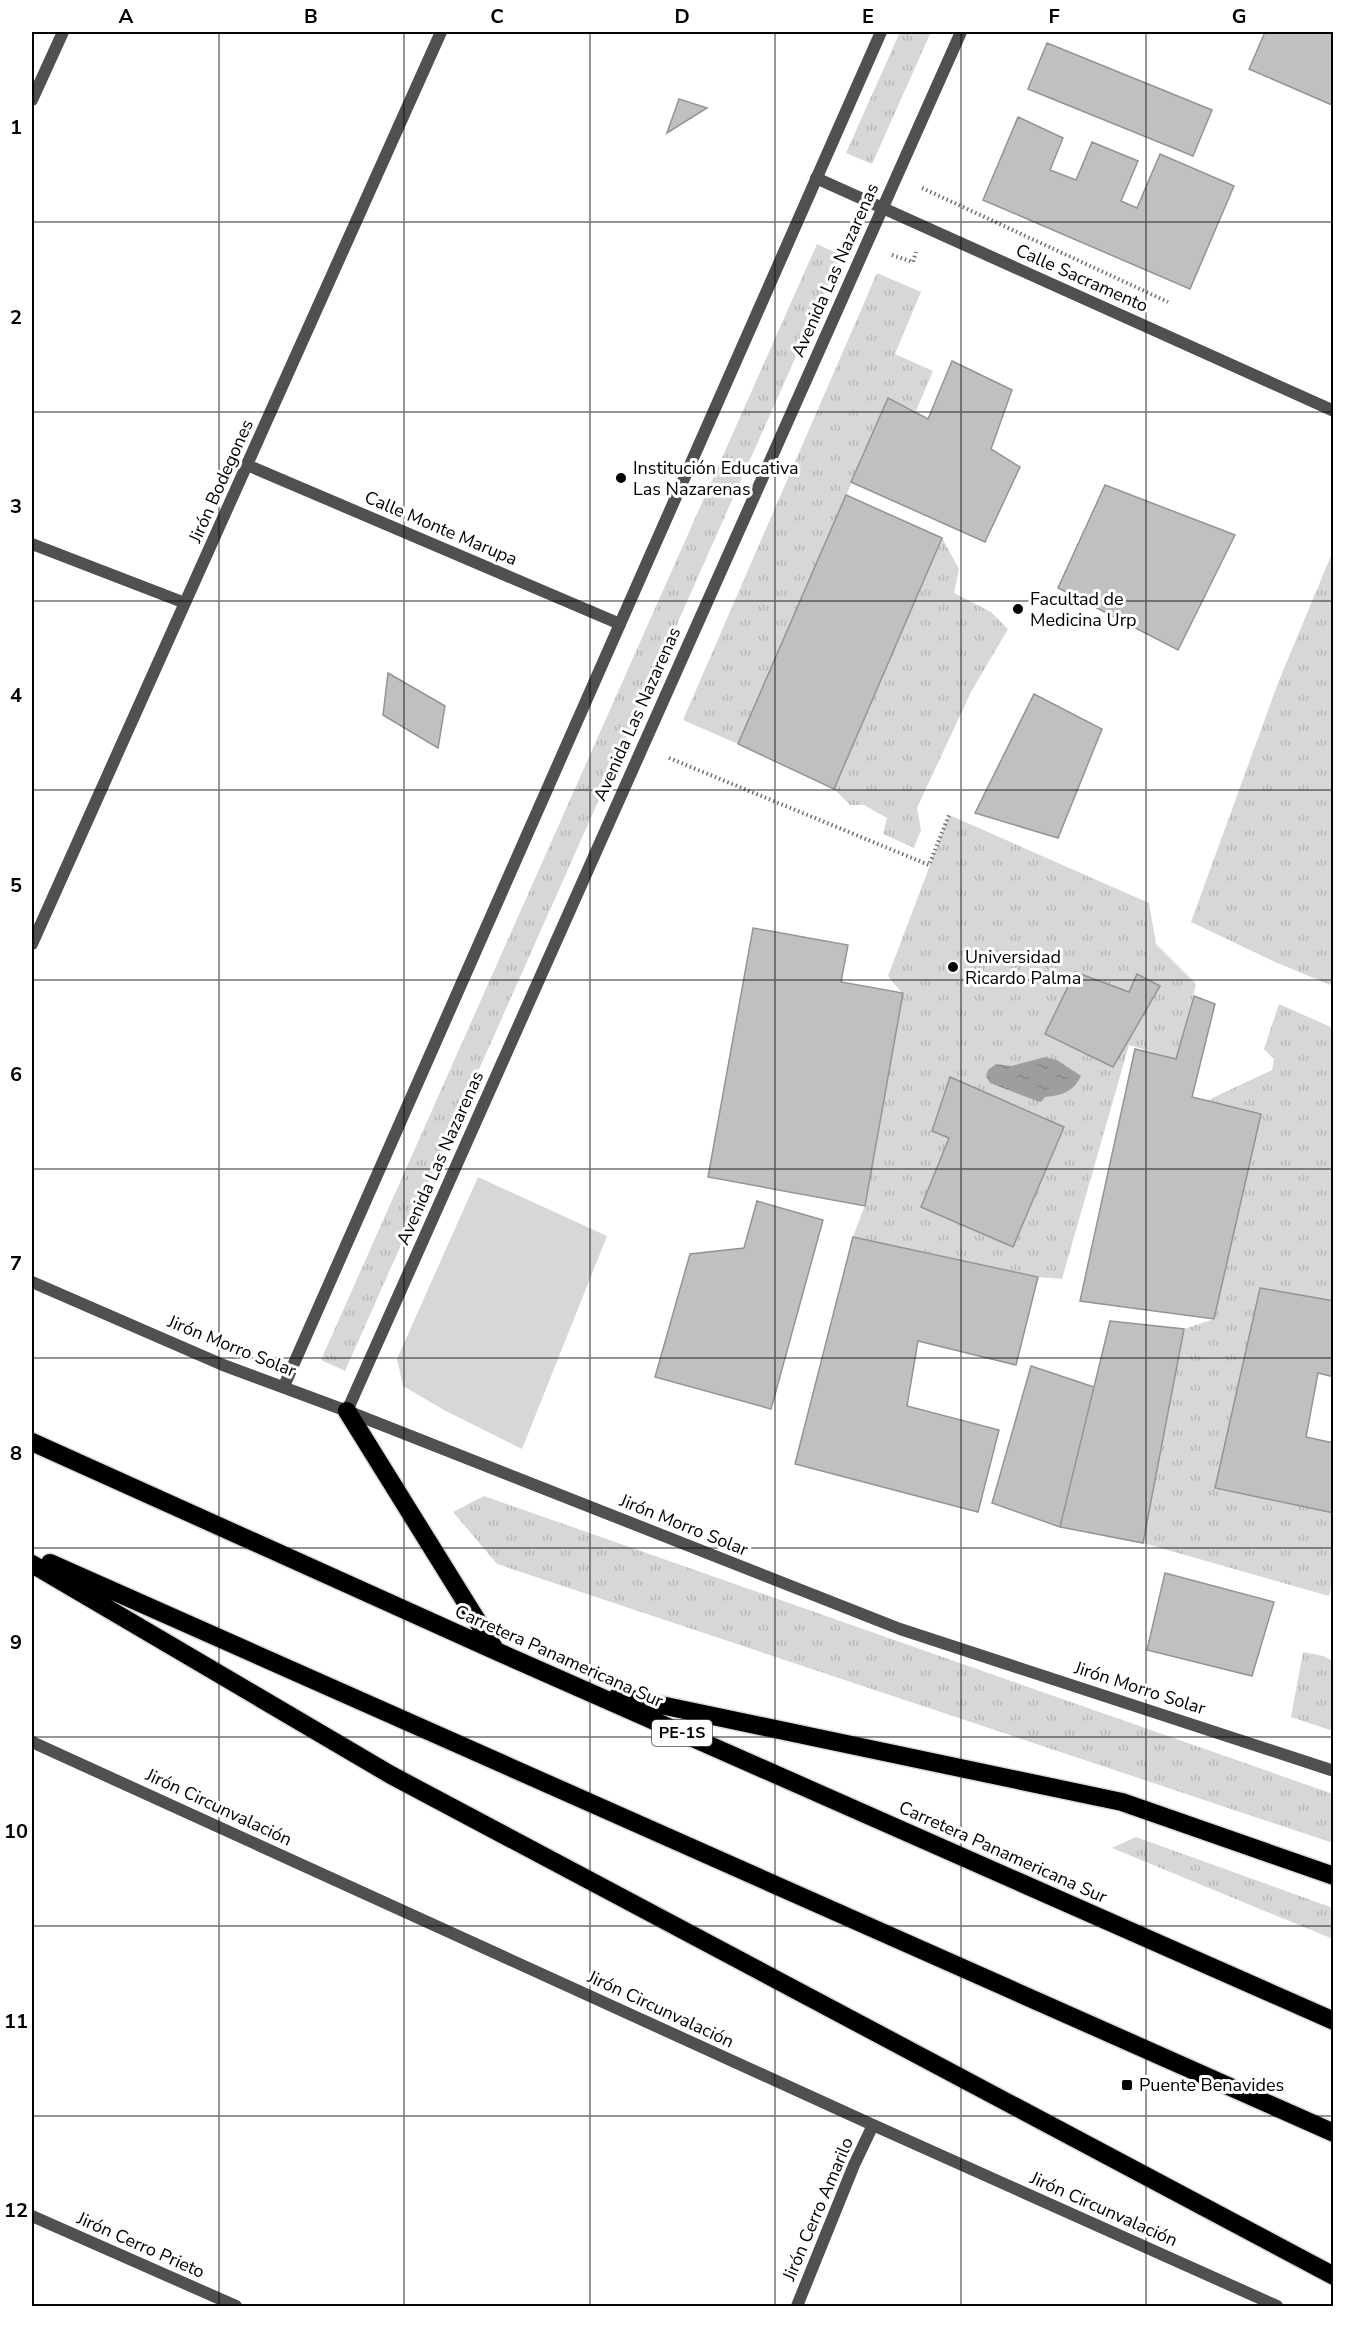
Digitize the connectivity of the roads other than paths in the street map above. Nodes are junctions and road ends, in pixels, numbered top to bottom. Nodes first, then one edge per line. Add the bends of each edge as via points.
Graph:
1 (63, 32) edge
2 (441, 32) edge
3 (880, 32) edge
4 (961, 32) edge
5 (32, 100) edge
6 (816, 178) junction
7 (882, 208) junction
8 (1334, 411) edge
9 (248, 465) junction
10 (32, 544) edge
11 (186, 603) junction
12 (620, 624) junction
13 (37, 916) edge
14 (32, 944) edge
15 (32, 1282) edge
16 (284, 1386) junction
17 (347, 1411) junction
18 (32, 1442) edge
19 (32, 1554) edge
20 (32, 1564) edge
21 (496, 1651) junction
22 (580, 1688) junction
23 (32, 1742) edge
24 (1334, 1771) edge
25 (1334, 1876) edge
26 (1334, 2021) edge
27 (873, 2126) junction
28 (1334, 2133) edge
29 (32, 2216) edge
30 (1334, 2276) edge
31 (236, 2307) edge
32 (796, 2307) edge
33 (1277, 2307) edge

1 - 5 street
2 - 9 street, Jirón Bodegones
3 - 6 street
4 - 7 street, Avenida Las Nazarenas
6 - 7 street, Calle Sacramento
6 - 12 street
7 - 8 street, Calle Sacramento
7 - 17 street, Avenida Las Nazarenas
9 - 11 street, Jirón Bodegones
9 - 12 street, Calle Monte Marupa
10 - 11 street
11 - 13 street, Jirón Bodegones
12 - 16 street
13 - 14 street, Jirón Bodegones
15 - 16 street, Jirón Morro Solar via 223,1365
16 - 17 street, Jirón Morro Solar
17 - 21 highway
17 - 24 street, Jirón Morro Solar via 900,1629
18 - 21 highway, Carretera Panamericana Sur / PE-1S
19 - 28 highway
20 - 30 highway via 391,1775
21 - 22 highway, Carretera Panamericana Sur / PE-1S
22 - 25 highway via 1122,1802
22 - 26 highway, Carretera Panamericana Sur / PE-1S
23 - 27 street, Jirón Circunvalación
27 - 32 street, Jirón Cerro Amarilo
27 - 33 street, Jirón Circunvalación
29 - 31 street, Jirón Cerro Prieto

